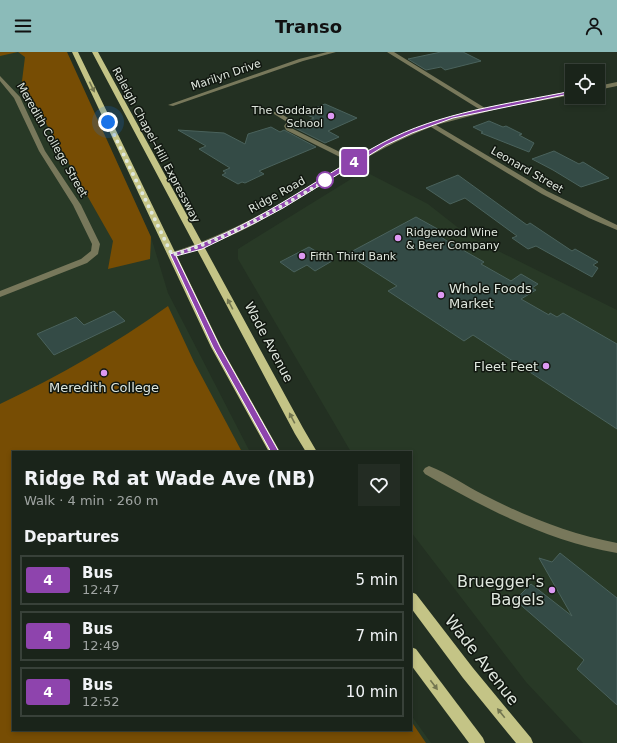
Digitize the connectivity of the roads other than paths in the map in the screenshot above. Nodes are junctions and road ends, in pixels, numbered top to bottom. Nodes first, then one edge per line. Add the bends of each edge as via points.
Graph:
1 (75, 52) edge
2 (95, 52) edge
3 (333, 52) edge
4 (390, 52) edge
5 (0, 78) edge
6 (617, 84) edge
7 (605, 87) edge
8 (565, 93) edge
9 (171, 105) dead end
10 (483, 109) junction
11 (276, 113) dead end
12 (431, 124) junction
13 (354, 162) junction
14 (615, 225) edge
15 (200, 247) junction
16 (172, 255) junction
17 (0, 294) edge
18 (274, 451) edge
19 (311, 451) edge
20 (429, 471) dead end
21 (617, 548) edge
22 (412, 599) edge
23 (412, 655) edge
24 (478, 743) edge
25 (526, 743) edge

1 -> 16 main road
2 - 15 main road, Raleigh Chapel–Hill Expressway
3 - 9 street, Marilyn Drive via 301,60
4 - 10 street
5 - 17 street, Meredith College Street via 17,97 42,151 77,206 96,244 95,252 84,261
6 - 7 street
8 - 10 street, Ridge Road
10 - 12 street, Ridge Road
11 - 13 street via 291,122 287,126 288,129
12 - 13 street, Ridge Road via 384,144
12 - 14 street, Leonard Street via 553,199
13 - 15 street, Ridge Road via 281,207
15 - 16 street, Ridge Road
19 -> 15 main road, Wade Avenue
16 - 18 main road via 216,347
20 - 21 street via 483,502 570,536
25 -> 22 main road, Wade Avenue
23 -> 24 main road

